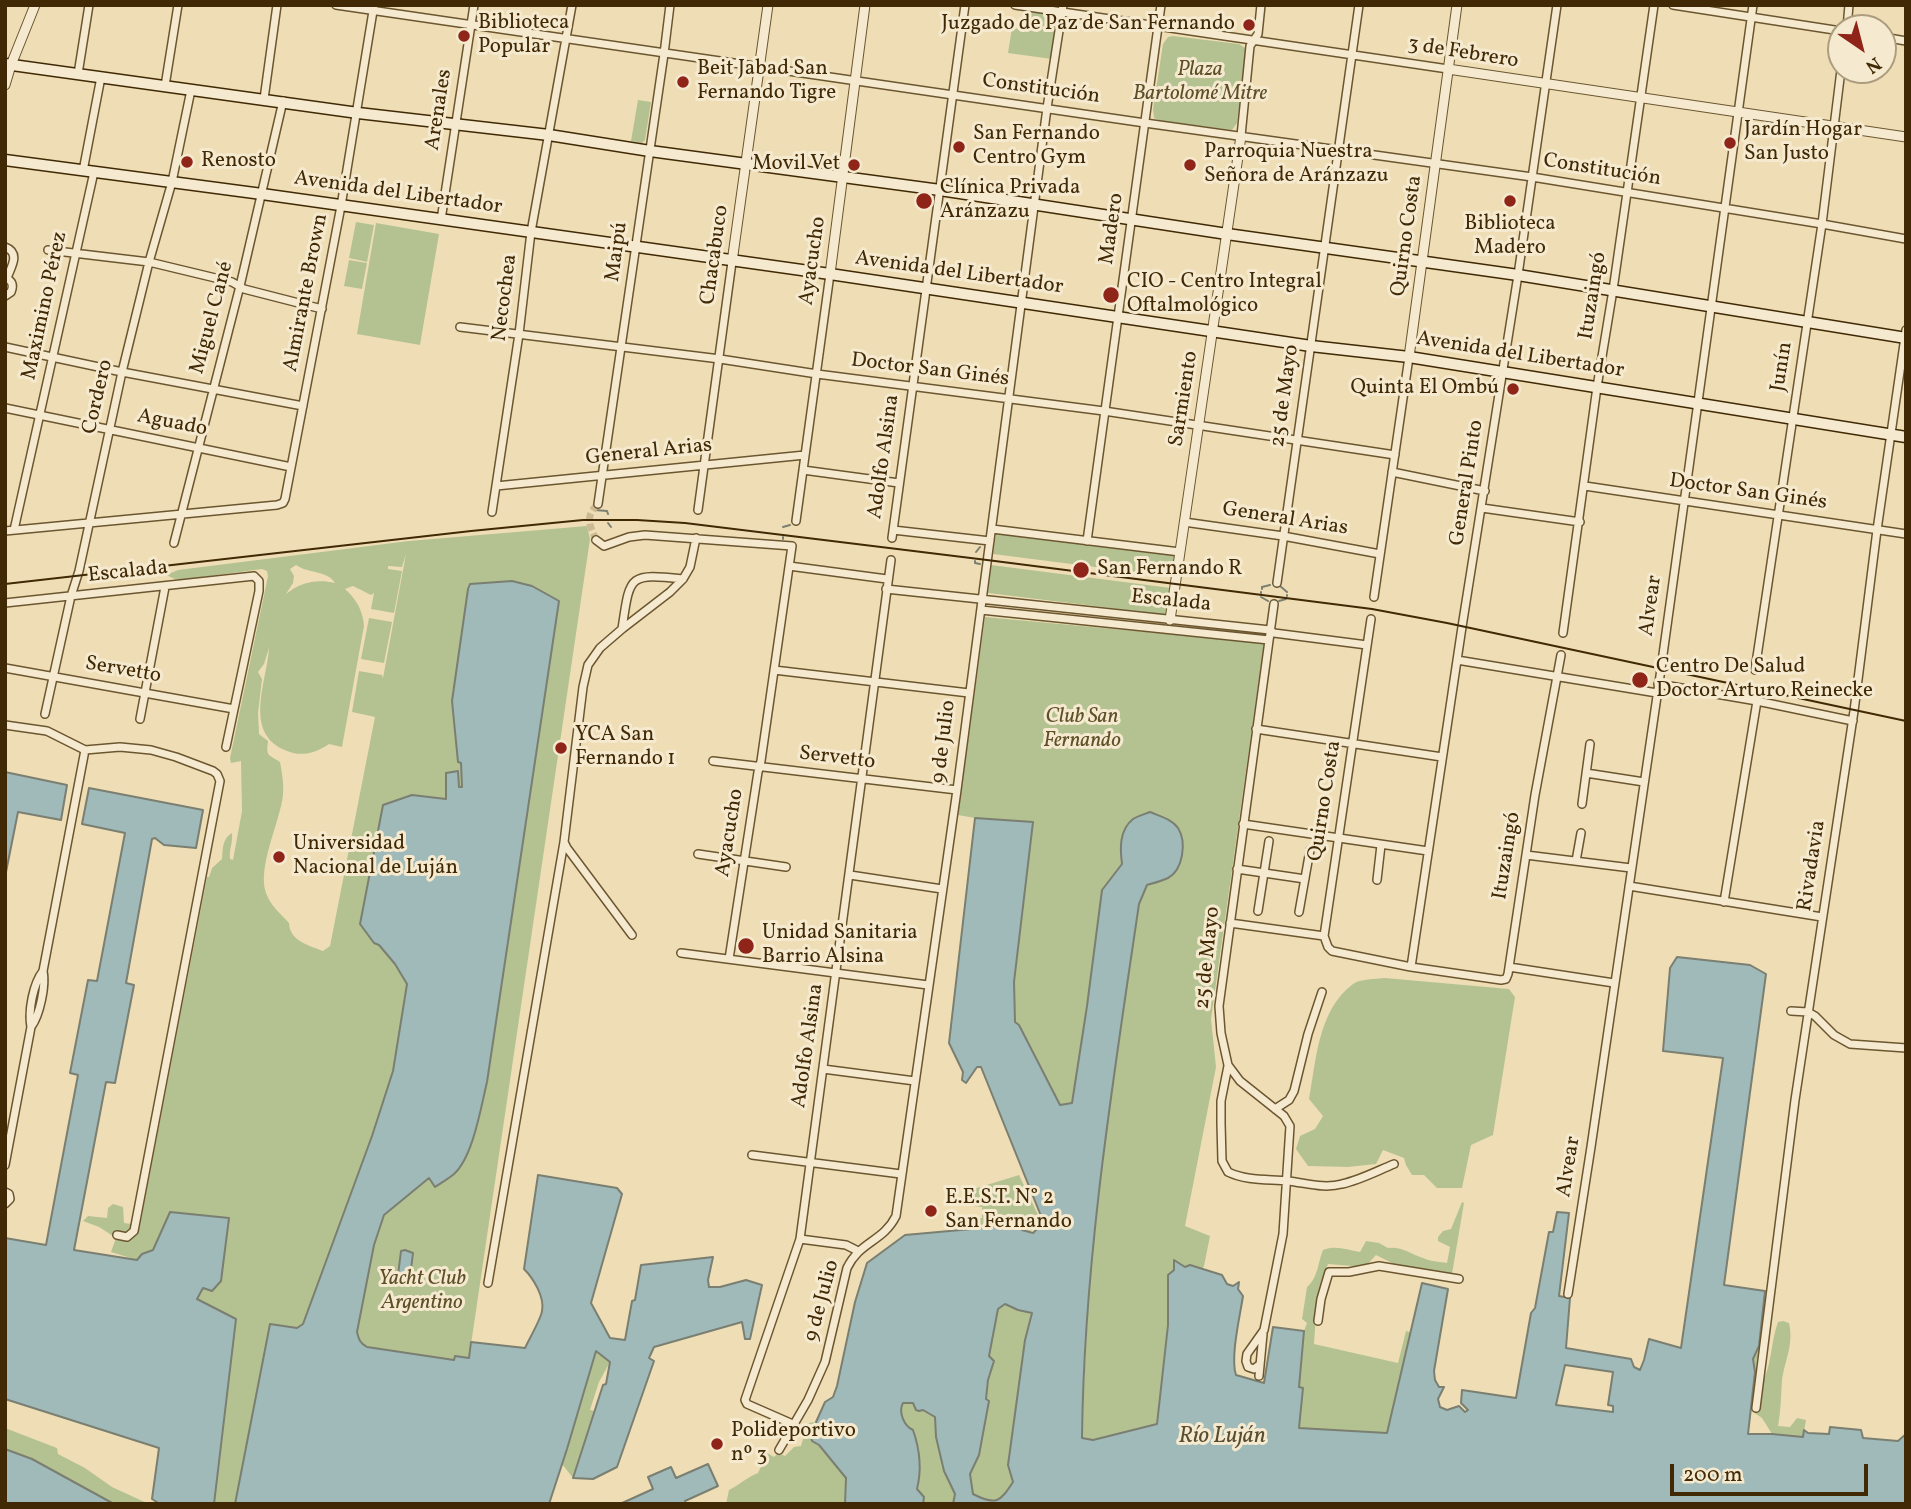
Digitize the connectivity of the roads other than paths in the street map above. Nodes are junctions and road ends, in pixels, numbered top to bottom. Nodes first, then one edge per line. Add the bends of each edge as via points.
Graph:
1 (35, 5) edge
2 (89, 5) edge
3 (178, 5) edge
4 (277, 5) edge
5 (336, 5) edge
6 (474, 5) edge
7 (572, 5) edge
8 (670, 5) edge
9 (768, 5) edge
10 (865, 5) edge
11 (965, 5) edge
12 (1015, 5) edge
13 (1161, 5) edge
14 (1261, 5) edge
15 (1359, 5) edge
16 (1457, 5) edge
17 (1557, 5) edge
18 (1654, 5) edge
19 (1673, 5) edge
20 (1753, 5) edge
21 (374, 8) edge
22 (1063, 8) edge
23 (1752, 17) junction
24 (471, 25) junction
25 (1158, 28) junction
26 (1827, 29) edge
27 (566, 39) junction
28 (1254, 40) junction
29 (664, 54) junction
30 (1352, 55) junction
31 (8, 64) edge
32 (760, 67) junction
33 (1448, 69) junction
34 (79, 74) junction
35 (101, 77) junction
36 (854, 80) junction
37 (1545, 84) junction
38 (1839, 84) edge
39 (5, 85) edge
40 (165, 86) junction
41 (191, 90) junction
42 (953, 95) junction
43 (1641, 98) junction
44 (264, 99) junction
45 (283, 102) junction
46 (1047, 108) junction
47 (358, 113) junction
48 (1739, 113) junction
49 (1145, 123) junction
50 (455, 125) junction
51 (1834, 127) junction
52 (549, 135) junction
53 (1241, 136) junction
54 (1906, 137) edge
55 (1338, 150) junction
56 (650, 151) junction
57 (5, 160) edge
58 (1435, 163) junction
59 (746, 164) junction
60 (88, 172) junction
61 (843, 177) junction
62 (1532, 177) junction
63 (172, 182) junction
64 (940, 190) junction
65 (1627, 192) junction
66 (262, 194) junction
67 (1035, 204) junction
68 (341, 206) junction
69 (1726, 209) junction
70 (1132, 219) junction
71 (441, 220) junction
72 (1822, 224) junction
73 (531, 232) junction
74 (1227, 234) junction
75 (1906, 239) edge
76 (5, 247) edge
77 (636, 248) junction
78 (1325, 248) junction
79 (48, 250) dead end
80 (75, 253) junction
81 (1422, 261) junction
82 (149, 262) junction
83 (732, 262) junction
84 (830, 274) junction
85 (1518, 275) junction
86 (6, 278) edge
87 (240, 286) junction
88 (925, 289) junction
89 (1613, 290) junction
90 (5, 296) edge
91 (1022, 303) junction
92 (1712, 306) junction
93 (322, 309) junction
94 (1118, 317) junction
95 (1808, 321) junction
96 (460, 327) dead end
97 (1213, 331) junction
98 (1906, 331) edge
99 (519, 334) junction
100 (1905, 338) edge
101 (5, 346) edge
102 (1311, 346) junction
103 (621, 347) junction
104 (52, 357) junction
105 (1409, 357) junction
106 (720, 359) junction
107 (122, 372) junction
108 (1503, 372) junction
109 (817, 374) junction
110 (912, 386) junction
111 (1597, 387) junction
112 (212, 388) junction
113 (1008, 398) junction
114 (1698, 404) junction
115 (303, 406) junction
116 (5, 408) edge
117 (1104, 411) junction
118 (40, 415) junction
119 (1793, 418) junction
120 (1198, 424) junction
121 (109, 429) junction
122 (1892, 435) junction
123 (1906, 437) edge
124 (1298, 440) junction
125 (200, 447) junction
126 (805, 455) junction
127 (1395, 456) junction
128 (705, 464) junction
129 (291, 467) junction
130 (803, 470) junction
131 (1392, 472) junction
132 (602, 476) junction
133 (899, 483) junction
134 (496, 486) junction
135 (1585, 486) junction
136 (1485, 491) junction
137 (1684, 502) junction
138 (598, 504) tunnel mouth
139 (1482, 508) junction
140 (698, 510) dead end
141 (492, 512) dead end
142 (182, 514) junction
143 (1778, 515) junction
144 (796, 522) dead end
145 (1185, 522) junction
146 (1580, 522) junction
147 (89, 524) junction
148 (992, 529) junction
149 (9, 530) edge
150 (1877, 530) junction
151 (1906, 534) edge
152 (1283, 536) junction
153 (696, 538) junction
154 (596, 540) dead end
155 (990, 541) junction
156 (1087, 541) junction
157 (174, 543) dead end
158 (1180, 552) junction
159 (1380, 554) junction
160 (891, 561) dead end
161 (789, 566) junction
162 (683, 579) junction
163 (887, 579) junction
164 (1277, 583) dead end
165 (165, 587) junction
166 (886, 589) junction
167 (71, 596) junction
168 (1374, 597) dead end
169 (981, 599) junction
170 (5, 603) edge
171 (1274, 604) dead end
172 (981, 610) junction
173 (1371, 619) dead end
174 (1169, 628) junction
175 (622, 629) junction
176 (1270, 630) junction
177 (1563, 633) dead end
178 (1269, 640) junction
179 (1367, 645) junction
180 (1561, 655) dead end
181 (1457, 660) junction
182 (5, 668) edge
183 (774, 670) junction
184 (1755, 670) dead end
185 (54, 677) junction
186 (1557, 677) junction
187 (874, 681) junction
188 (1657, 689) junction
189 (145, 692) junction
190 (969, 693) junction
191 (1757, 701) junction
192 (234, 709) junction
193 (46, 714) dead end
194 (140, 719) dead end
195 (1853, 721) junction
196 (5, 725) edge
197 (1256, 729) junction
198 (1353, 743) junction
199 (1590, 744) dead end
200 (226, 747) dead end
201 (85, 750) junction
202 (1442, 757) junction
203 (713, 761) dead end
204 (760, 768) junction
205 (1586, 773) junction
206 (863, 780) junction
207 (1644, 782) junction
208 (957, 790) junction
209 (1582, 804) dead end
210 (1243, 824) junction
211 (1581, 833) dead end
212 (1338, 838) junction
213 (1269, 841) dead end
214 (564, 842) junction
215 (1381, 845) junction
216 (1310, 850) dead end
217 (1428, 851) junction
218 (698, 854) dead end
219 (1526, 855) junction
220 (744, 861) junction
221 (1576, 861) junction
222 (786, 867) dead end
223 (1237, 869) junction
224 (1631, 869) junction
225 (1264, 873) junction
226 (850, 875) junction
227 (1305, 879) junction
228 (1377, 880) dead end
229 (1629, 886) junction
230 (943, 889) junction
231 (1724, 902) junction
232 (1258, 911) dead end
233 (1300, 912) dead end
234 (1822, 917) junction
235 (1230, 923) junction
236 (632, 935) dead end
237 (1324, 936) junction
238 (681, 953) dead end
239 (729, 959) junction
240 (1411, 967) junction
241 (1509, 967) junction
242 (836, 973) junction
243 (1614, 983) junction
244 (928, 985) junction
245 (1322, 992) dead end
246 (1791, 1010) dead end
247 (1808, 1012) junction
248 (1906, 1048) edge
249 (1228, 1065) junction
250 (823, 1069) junction
251 (915, 1081) junction
252 (1275, 1109) junction
253 (752, 1154) dead end
254 (810, 1162) junction
255 (1394, 1164) dead end
256 (5, 1165) edge
257 (901, 1174) junction
258 (1286, 1181) junction
259 (5, 1192) edge
260 (5, 1204) edge
261 (117, 1235) dead end
262 (800, 1239) junction
263 (858, 1251) junction
264 (1459, 1279) dead end
265 (488, 1283) dead end
266 (1568, 1294) dead end
267 (1318, 1321) dead end
268 (1264, 1330) junction
269 (1259, 1365) junction
270 (1259, 1376) dead end
271 (1756, 1408) dead end
272 (795, 1425) junction
273 (779, 1450) dead end

1 - 31 street
2 - 34 street
3 - 40 street
4 - 44 street
5 - 21 street, Constitución
6 - 24 street, Arenales
7 - 27 street, Necochea
8 - 29 street, Maipú
9 - 32 street, Chacabuco
10 - 36 street, Ayacucho
11 - 42 street, Adolfo Alsina
12 - 22 street, 3 de Febrero
13 - 25 street, Madero
14 - 28 street, Sarmiento
15 - 30 street, 25 de Mayo
16 - 33 street, Quirno Costa
17 - 37 street, General Pinto
18 - 43 street, Ituzaingó
19 - 23 street
20 - 23 street, Alvear
21 - 24 street, Constitución
21 - 47 street, Almirante Brown
22 - 25 street, 3 de Febrero
22 - 46 street, 9 de Julio
23 - 26 street
23 - 48 street, Alvear
24 - 27 street, Constitución
24 - 50 street, Arenales
25 - 28 street, 3 de Febrero
25 - 49 street, Madero
27 - 29 street, Constitución
27 - 52 street, Necochea
28 - 30 street, 3 de Febrero
28 - 53 street, Sarmiento
29 - 32 street, Constitución
29 - 56 street, Maipú
30 - 33 street, 3 de Febrero
30 - 55 street, 25 de Mayo
31 - 34 main road
31 - 39 street
32 - 36 street, Constitución
32 - 59 street, Chacabuco
33 - 37 street, 3 de Febrero
33 - 58 street, Quirno Costa
34 - 35 main road
35 - 40 main road
35 - 60 street, Maximino Pérez
36 - 42 street, Constitución
36 - 61 street, Ayacucho
37 - 43 street, 3 de Febrero
37 - 62 street, General Pinto
38 - 51 street, Junín
40 - 41 main road
41 - 44 main road
41 - 63 street, Cordero
42 - 46 street, Constitución
42 - 64 street, Adolfo Alsina
43 - 48 street, 3 de Febrero
43 - 65 street, Ituzaingó
44 - 45 main road
45 - 47 main road
45 - 66 street, Miguel Cané
46 - 49 street, Constitución
46 - 67 street, 9 de Julio
47 - 50 main road
47 - 68 street, Almirante Brown
48 - 51 street, 3 de Febrero
48 - 69 street, Alvear
49 - 53 street, Constitución
49 - 70 street, Madero
50 - 52 main road
50 - 71 street, Arenales
51 - 54 street, 3 de Febrero
51 - 72 street, Junín
52 - 56 main road
52 - 73 street, Necochea
53 - 55 street, Constitución
53 - 74 street, Sarmiento
55 - 58 street, Constitución
55 - 78 street, 25 de Mayo
56 - 59 main road
56 - 77 street, Maipú
57 - 60 main road, Avenida del Libertador
58 - 62 street, Constitución
58 - 81 street, Quirno Costa
59 - 61 main road
59 - 83 street, Chacabuco
60 - 63 main road, Avenida del Libertador
60 - 80 street, Maximino Pérez
61 - 64 main road
61 - 84 street, Ayacucho
62 - 65 street, Constitución
62 - 85 street, General Pinto
63 - 66 main road, Avenida del Libertador
63 - 82 street, Cordero
64 - 67 main road
64 - 88 street, Adolfo Alsina
65 - 69 street, Constitución
65 - 89 street, Ituzaingó
66 - 68 main road, Avenida del Libertador
66 - 87 street, Miguel Cané
67 - 70 main road
67 - 91 street, 9 de Julio
68 - 71 main road, Avenida del Libertador
68 - 93 street, Almirante Brown
69 - 72 street, Constitución
69 - 92 street, Alvear
70 - 74 main road
70 - 94 street, Madero
71 - 73 main road, Avenida del Libertador
72 - 75 street, Constitución
72 - 95 street, Junín
73 - 77 main road, Avenida del Libertador
73 - 99 street, Necochea
74 - 78 main road
74 - 97 street, Sarmiento
76 - 86 street via 14,254
77 - 83 main road, Avenida del Libertador
77 - 103 street, Maipú
78 - 81 main road
78 - 102 street, 25 de Mayo
79 - 80 street
80 - 82 street
80 - 104 street, Maximino Pérez
81 - 85 main road
81 - 105 street, Quirno Costa
82 - 87 street
82 - 107 street, Cordero
83 - 84 main road, Avenida del Libertador
83 - 106 street, Chacabuco
84 - 88 main road, Avenida del Libertador
84 - 109 street, Ayacucho
85 - 89 main road
85 - 108 street, General Pinto
86 - 90 street via 13,289
87 - 93 street
87 - 112 street, Miguel Cané
88 - 91 main road, Avenida del Libertador
88 - 110 street, Adolfo Alsina
89 - 92 main road
89 - 111 street, Ituzaingó
91 - 94 main road, Avenida del Libertador
91 - 113 street, 9 de Julio
92 - 95 main road
92 - 114 street, Alvear
93 - 115 street, Almirante Brown
94 - 97 main road, Avenida del Libertador
94 - 117 street, Madero
95 - 100 main road
95 - 119 street, Junín
96 - 99 street, Doctor San Ginés
97 - 102 main road, Avenida del Libertador
97 - 120 street, Sarmiento
98 - 100 street, Rivadavia
99 - 103 street, Doctor San Ginés
99 - 134 street, Necochea
100 - 122 street, Rivadavia
101 - 104 street
102 - 105 main road, Avenida del Libertador
102 - 124 street, 25 de Mayo
103 - 106 street, Doctor San Ginés
103 - 132 street, Maipú
104 - 107 street
104 - 118 street, Maximino Pérez
105 - 108 main road, Avenida del Libertador
105 - 127 street, Quirno Costa
106 - 109 street, Doctor San Ginés
106 - 128 street, Chacabuco
107 - 112 street
107 - 121 street, Cordero
108 - 111 main road, Avenida del Libertador
108 - 136 street, General Pinto
109 - 110 street, Doctor San Ginés
109 - 126 street, Ayacucho
110 - 113 street, Doctor San Ginés
110 - 133 street, Adolfo Alsina
111 - 114 main road, Avenida del Libertador
111 - 135 street, Ituzaingó
112 - 115 street
112 - 125 street, Miguel Cané
113 - 117 street, Doctor San Ginés
113 - 148 street, 9 de Julio
114 - 119 main road, Avenida del Libertador
114 - 137 street, Alvear
115 - 129 street, Almirante Brown
116 - 118 street, Aguado
117 - 120 street, Doctor San Ginés
117 - 156 street, Madero
118 - 121 street, Aguado
118 - 149 street, Maximino Pérez
119 - 122 main road, Avenida del Libertador
119 - 143 street, Junín
120 - 124 street, Doctor San Ginés
120 - 145 street, Sarmiento
121 - 125 street, Aguado
121 - 147 street, Cordero
122 - 123 main road, Avenida del Libertador
122 - 150 street, Rivadavia
124 - 127 street, Doctor San Ginés
124 - 152 street, 25 de Mayo
125 - 129 street, Aguado
125 - 142 street, Miguel Cané
126 - 128 street, General Arias
126 - 130 street, Ayacucho
127 - 131 street, Quirno Costa
128 - 132 street, General Arias
128 - 140 street, Chacabuco
129 - 142 street, Almirante Brown via 283,503
130 - 133 street
130 - 144 street, Ayacucho
131 - 136 street
131 - 159 street, Quirno Costa
132 - 134 street, General Arias
132 - 138 street, Maipú
133 - 155 street, Adolfo Alsina via 892,534
134 - 141 street, Necochea
135 - 137 street, Doctor San Ginés
135 - 146 street, Ituzaingó
136 - 139 street, General Pinto
137 - 143 street, Doctor San Ginés
137 - 188 street, Alvear
139 - 146 street
139 - 181 street, General Pinto
142 - 147 street
142 - 157 street, Miguel Cané
143 - 150 street, Doctor San Ginés
143 - 184 street, Junín
145 - 152 street, General Arias
145 - 158 street, Sarmiento
146 - 177 street, Ituzaingó
147 - 149 street
147 - 167 street, Cordero
148 - 155 street, 9 de Julio
148 - 156 street
150 - 151 street, Doctor San Ginés
150 - 195 street, Rivadavia
152 - 159 street, General Arias
152 - 164 street, 25 de Mayo
153 - 154 street via 645,535 604,546
153 - 161 street, Ayacucho via 792,546
153 - 162 street
155 - 169 street, 9 de Julio
156 - 158 street
158 - 174 street, Sarmiento
159 - 168 street, Quirno Costa
160 - 163 street, Adolfo Alsina
161 - 163 street
161 - 183 street, Ayacucho
162 - 175 street
162 - 175 street via 648,576 634,582 628,590
163 - 166 street, Adolfo Alsina
165 - 167 street, Escalada
165 - 189 street
165 - 192 street, Escalada via 254,576 259,581
166 - 169 street, Escalada
166 - 187 street, Adolfo Alsina
167 - 170 street, Escalada
167 - 185 street, Cordero
169 - 172 street, 9 de Julio
169 - 174 street, Escalada
171 - 176 street, 25 de Mayo
172 - 174 street, Escalada
172 - 190 street, 9 de Julio
173 - 179 street, Quirno Costa
174 - 176 street, Escalada
174 - 178 street, Escalada
175 - 214 street via 593,657 586,673
176 - 178 street, 25 de Mayo
176 - 179 street, Escalada
178 - 197 street, 25 de Mayo
179 - 198 street, Quirno Costa
180 - 186 street, Ituzaingó
181 - 186 street
181 - 202 street, General Pinto
182 - 185 street, Servetto
183 - 187 street
183 - 204 street, Ayacucho
185 - 189 street, Servetto
185 - 193 street, Cordero
186 - 188 street
186 - 219 street, Ituzaingó
187 - 190 street
187 - 206 street, Adolfo Alsina
188 - 191 street
188 - 207 street, Alvear
189 - 192 street, Servetto
189 - 194 street
190 - 208 street, 9 de Julio
191 - 195 street
191 - 231 street
192 - 200 street
195 - 234 street, Rivadavia
196 - 201 street via 47,731
197 - 198 street
197 - 210 street, 25 de Mayo
198 - 202 street
198 - 212 street, Quirno Costa
199 - 205 street
201 - 256 street via 45,979 31,1027
201 - 261 street via 151,750 213,771 220,781 134,1231 127,1237
202 - 217 street, General Pinto
203 - 204 street, Servetto
204 - 206 street, Servetto
204 - 220 street, Ayacucho
205 - 207 street
205 - 209 street
206 - 208 street, Servetto
206 - 226 street, Adolfo Alsina
207 - 224 street, Alvear
208 - 230 street, 9 de Julio
210 - 212 street
210 - 223 street, 25 de Mayo
211 - 221 street
212 - 215 street
212 - 237 street, Quirno Costa
213 - 225 street
214 - 236 street
214 - 265 street
215 - 217 street
215 - 228 street
216 - 227 street
217 - 240 street, General Pinto
218 - 220 street
219 - 221 street
219 - 241 street, Ituzaingó
220 - 222 street
220 - 239 street, Ayacucho
221 - 224 street
223 - 225 street
223 - 235 street, 25 de Mayo
224 - 229 street, Alvear
225 - 227 street
225 - 232 street
226 - 230 street
226 - 242 street, Adolfo Alsina
227 - 233 street
229 - 231 street
229 - 243 street, Alvear
230 - 244 street, 9 de Julio
231 - 234 street
234 - 247 street, Rivadavia
235 - 237 street
235 - 249 street, 25 de Mayo via 1219,1013
237 - 240 street, Quirno Costa via 1332,951
238 - 239 street
239 - 242 street
240 - 241 street, Ituzaingó via 1501,980 1506,979
241 - 243 street
242 - 244 street
242 - 250 street, Adolfo Alsina
243 - 266 street, Alvear
244 - 251 street, 9 de Julio
245 - 252 street via 1294,1091
246 - 247 street
247 - 248 street via 1850,1044
247 - 271 street, Rivadavia
249 - 252 street
249 - 258 street via 1221,1101 1225,1168 1234,1175
250 - 251 street
250 - 254 street, Adolfo Alsina
251 - 257 street, 9 de Julio
252 - 258 street via 1290,1126
253 - 254 street
254 - 257 street
254 - 262 street, Adolfo Alsina
255 - 258 street via 1340,1185
257 - 263 street, 9 de Julio via 896,1216 890,1227
258 - 268 street via 1283,1234
259 - 260 street via 10,1199
262 - 263 street
262 - 272 street, Adolfo Alsina via 745,1399 747,1404
263 - 272 street, 9 de Julio via 847,1268 825,1362
264 - 267 street via 1379,1266 1329,1272
268 - 269 street
268 - 269 street via 1245,1361 1254,1369
269 - 270 street
272 - 273 street, 9 de Julio

